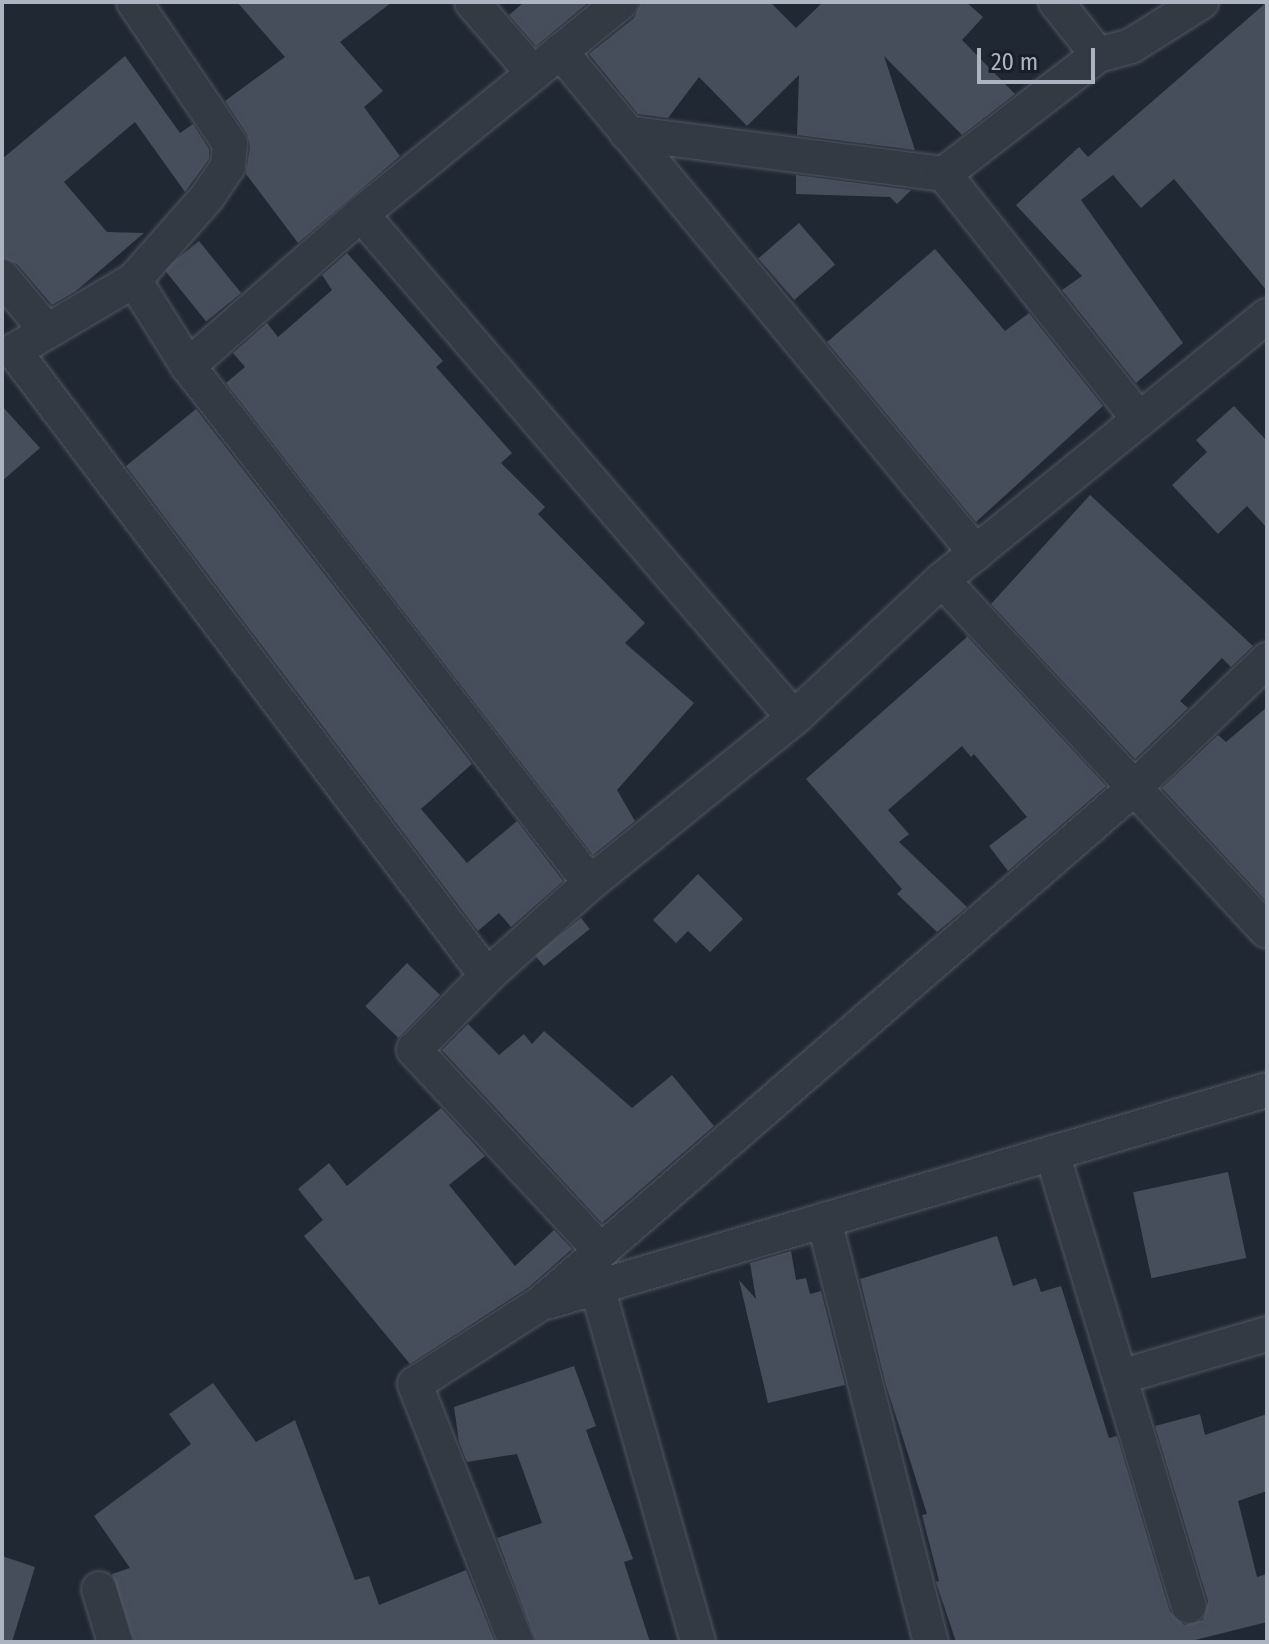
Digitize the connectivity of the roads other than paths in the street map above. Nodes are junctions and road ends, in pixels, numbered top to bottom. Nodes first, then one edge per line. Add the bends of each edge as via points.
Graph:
1 (134, 2) edge
2 (472, 2) edge
3 (621, 2) edge
4 (1056, 2) edge
5 (1201, 2) edge
6 (560, 51) junction
7 (1098, 55) junction
8 (533, 73) junction
9 (627, 133) junction
10 (944, 174) junction
11 (361, 214) junction
12 (2, 277) edge
13 (134, 280) junction
14 (47, 331) junction
15 (1261, 333) edge
16 (8, 348) edge
17 (188, 366) junction
18 (1139, 419) junction
19 (976, 553) junction
20 (942, 580) junction
21 (1267, 660) edge
22 (794, 718) junction
23 (1134, 788) junction
24 (590, 883) junction
25 (1267, 931) edge
26 (487, 976) junction
27 (1267, 1090) edge
28 (1052, 1153) junction
29 (824, 1220) junction
30 (601, 1251) junction
31 (597, 1287) junction
32 (541, 1303) junction
33 (1267, 1334) edge
34 (1120, 1377) junction
35 (99, 1589) dead end
36 (1189, 1606) dead end
37 (115, 1642) edge
38 (516, 1642) edge
39 (698, 1642) edge
40 (931, 1642) edge

1 - 13 street via 230,144 228,166 208,196
2 - 8 street
3 - 6 street
4 - 7 street
5 - 7 street via 1131,46
6 - 8 street
6 - 9 street
7 - 10 street
8 - 11 street
9 - 10 street
9 - 19 street
10 - 18 street
11 - 17 street
11 - 22 street
12 - 14 street
13 - 14 street
13 - 17 street
14 - 16 street
15 - 18 street
16 - 26 street
17 - 24 street
18 - 19 street
19 - 20 street
20 - 22 street
20 - 23 street
21 - 23 street
22 - 24 street
23 - 25 street
23 - 30 street
24 - 26 street
26 - 30 street via 414,1050
27 - 28 street
28 - 29 street
28 - 34 street
29 - 31 street
29 - 40 street
30 - 32 street
31 - 32 street
31 - 39 street
32 - 38 street via 415,1384
33 - 34 street
34 - 36 street
35 - 37 street

